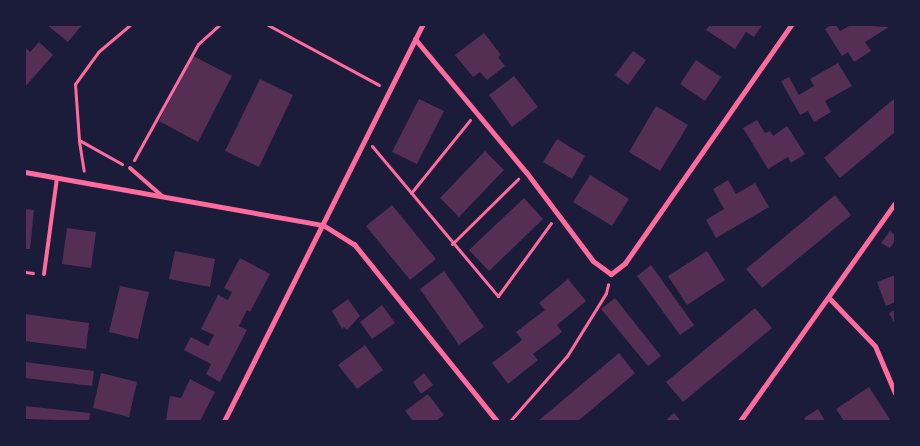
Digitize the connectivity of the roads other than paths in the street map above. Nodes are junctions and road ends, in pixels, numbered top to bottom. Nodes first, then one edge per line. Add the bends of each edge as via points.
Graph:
1 (422, 25) edge
2 (791, 25) edge
3 (415, 39) junction
4 (130, 168) road end
5 (25, 172) edge
6 (57, 178) junction
7 (164, 198) junction
8 (895, 203) edge
9 (323, 225) junction
10 (44, 274) dead end
11 (828, 298) junction
12 (895, 393) edge
13 (224, 421) edge
14 (497, 421) edge
15 (740, 421) edge

1 - 3 street
2 - 3 street via 625,264 611,274 593,261 526,172
3 - 9 street
4 - 7 lane
5 - 6 street
6 - 7 street
6 - 10 lane
7 - 9 street
8 - 11 street
9 - 13 street
9 - 14 street via 354,244
11 - 12 street via 876,346
11 - 15 street

